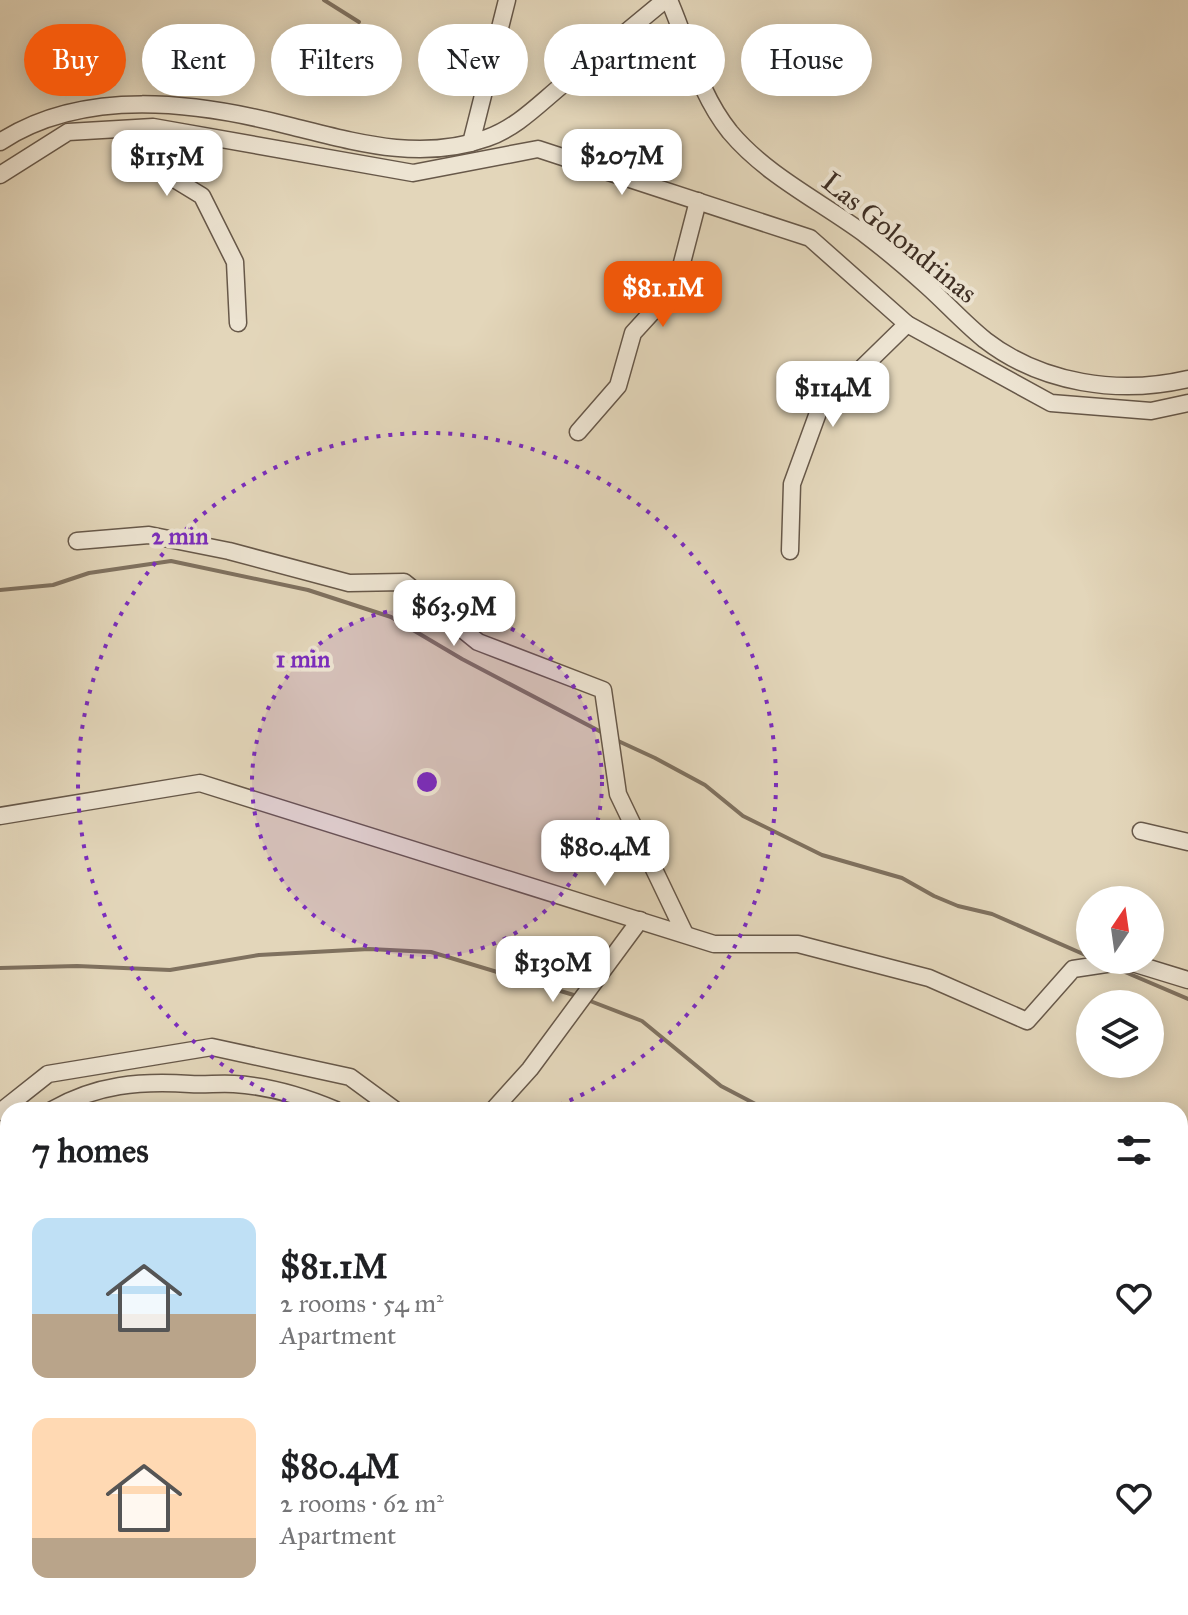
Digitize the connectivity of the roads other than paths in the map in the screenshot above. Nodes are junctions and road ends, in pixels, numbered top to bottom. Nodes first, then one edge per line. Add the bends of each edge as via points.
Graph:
1 (507, 0) edge
2 (667, 0) edge
3 (202, 136) junction
4 (0, 142) edge
5 (471, 143) junction
6 (0, 175) edge
7 (698, 201) junction
8 (238, 323) dead end
9 (907, 324) junction
10 (1188, 379) edge
11 (1188, 403) edge
12 (578, 432) dead end
13 (77, 541) dead end
14 (790, 551) dead end
15 (0, 816) edge
16 (1141, 831) dead end
17 (1188, 842) edge
18 (640, 920) junction
19 (685, 934) junction
20 (1188, 980) edge
21 (13, 1102) edge
22 (69, 1102) edge
23 (315, 1102) edge
24 (384, 1102) edge
25 (500, 1102) edge

1 - 5 street
2 - 5 street via 515,124
2 - 10 street, Las Golondrinas via 698,79 743,146 896,259 986,340 1019,361 1079,381 1147,386
3 - 6 street via 153,127 68,132
3 - 7 street via 413,173 538,149
3 - 8 street via 148,151 161,171 202,196 235,262
4 - 5 street via 68,112 159,105 258,118 372,146 416,149
7 - 9 street via 810,238
7 - 12 street via 676,286 633,333 618,386
9 - 11 street via 1051,403 1151,411
9 - 14 street via 819,410 792,484
13 - 19 street via 149,535 349,583 404,582 478,642 603,690 618,794
15 - 18 street via 200,783
16 - 17 street
18 - 19 street
18 - 25 street
19 - 20 street via 714,944 798,944 929,978 1027,1021 1073,969 1126,961
21 - 24 street via 48,1074 212,1047 350,1077
22 - 23 street via 108,1087 150,1081 259,1087

